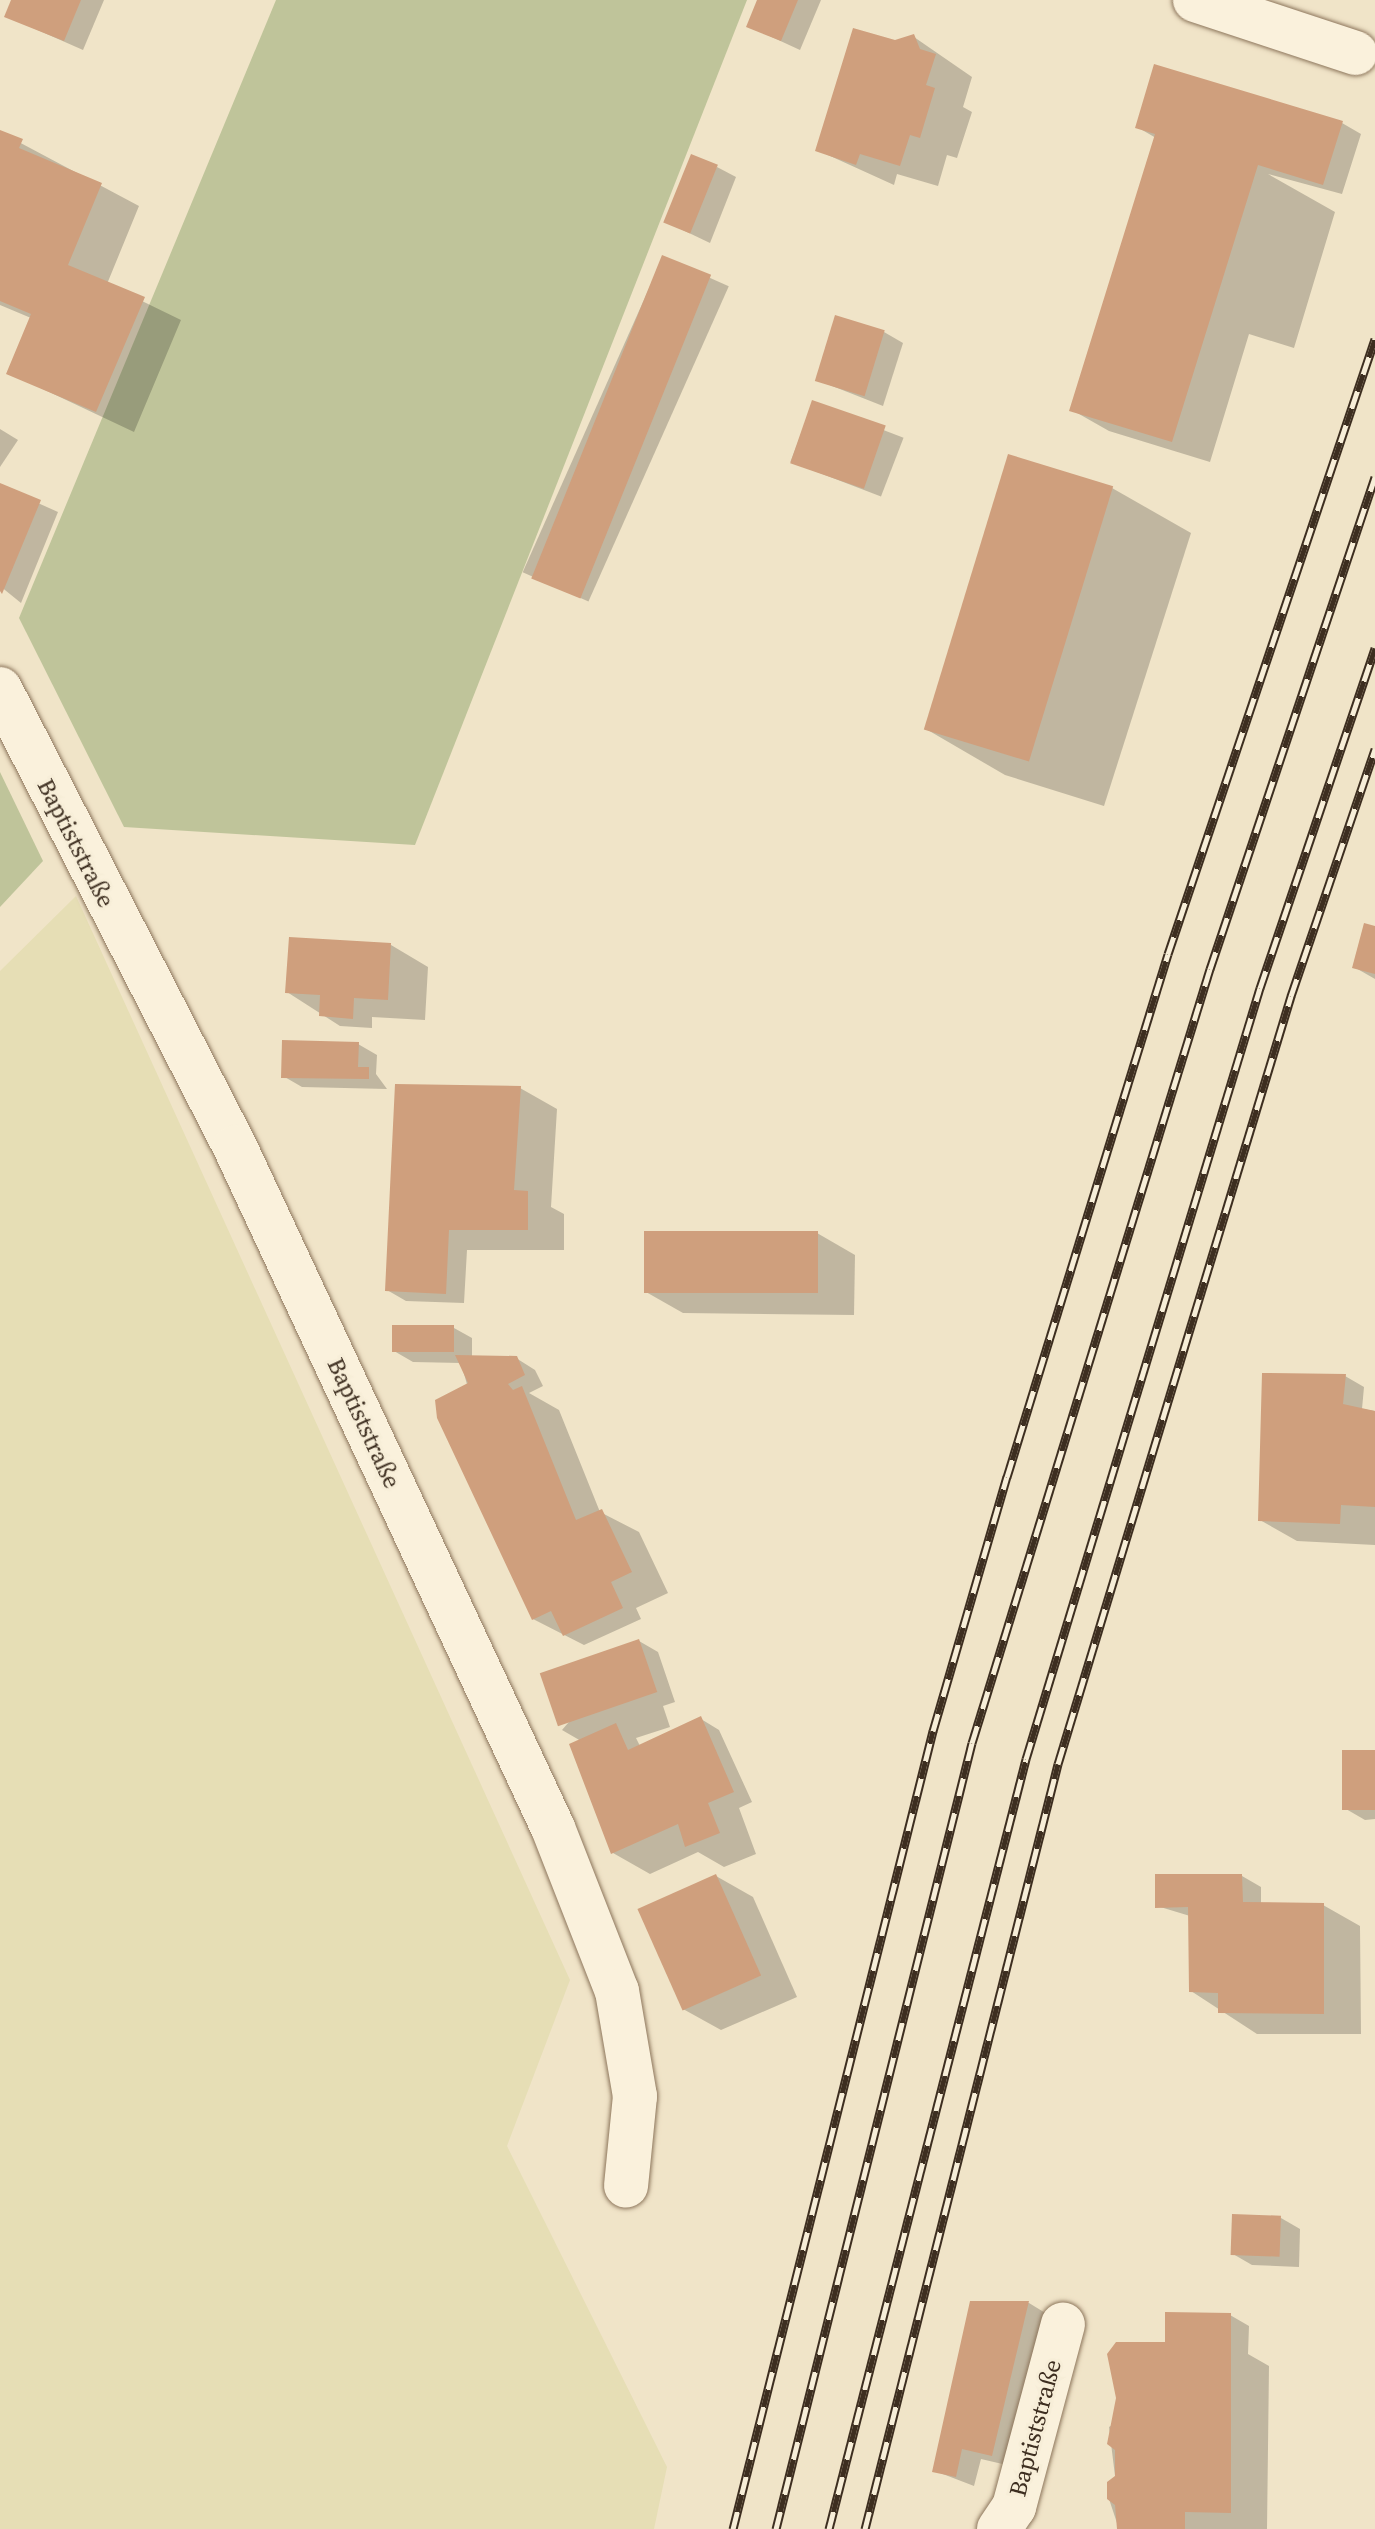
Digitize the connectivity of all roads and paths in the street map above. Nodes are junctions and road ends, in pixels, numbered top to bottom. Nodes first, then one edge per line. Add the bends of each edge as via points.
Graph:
1 (1195, 0) edge
2 (1355, 53) dead end
3 (0, 689) edge
4 (626, 2186) dead end
5 (1063, 2324) dead end
6 (999, 2529) edge

1 - 2 street
3 - 4 street, Baptiststraße via 235,1147 553,1828 617,1991 635,2096
5 - 6 street, Baptiststraße via 1014,2507

